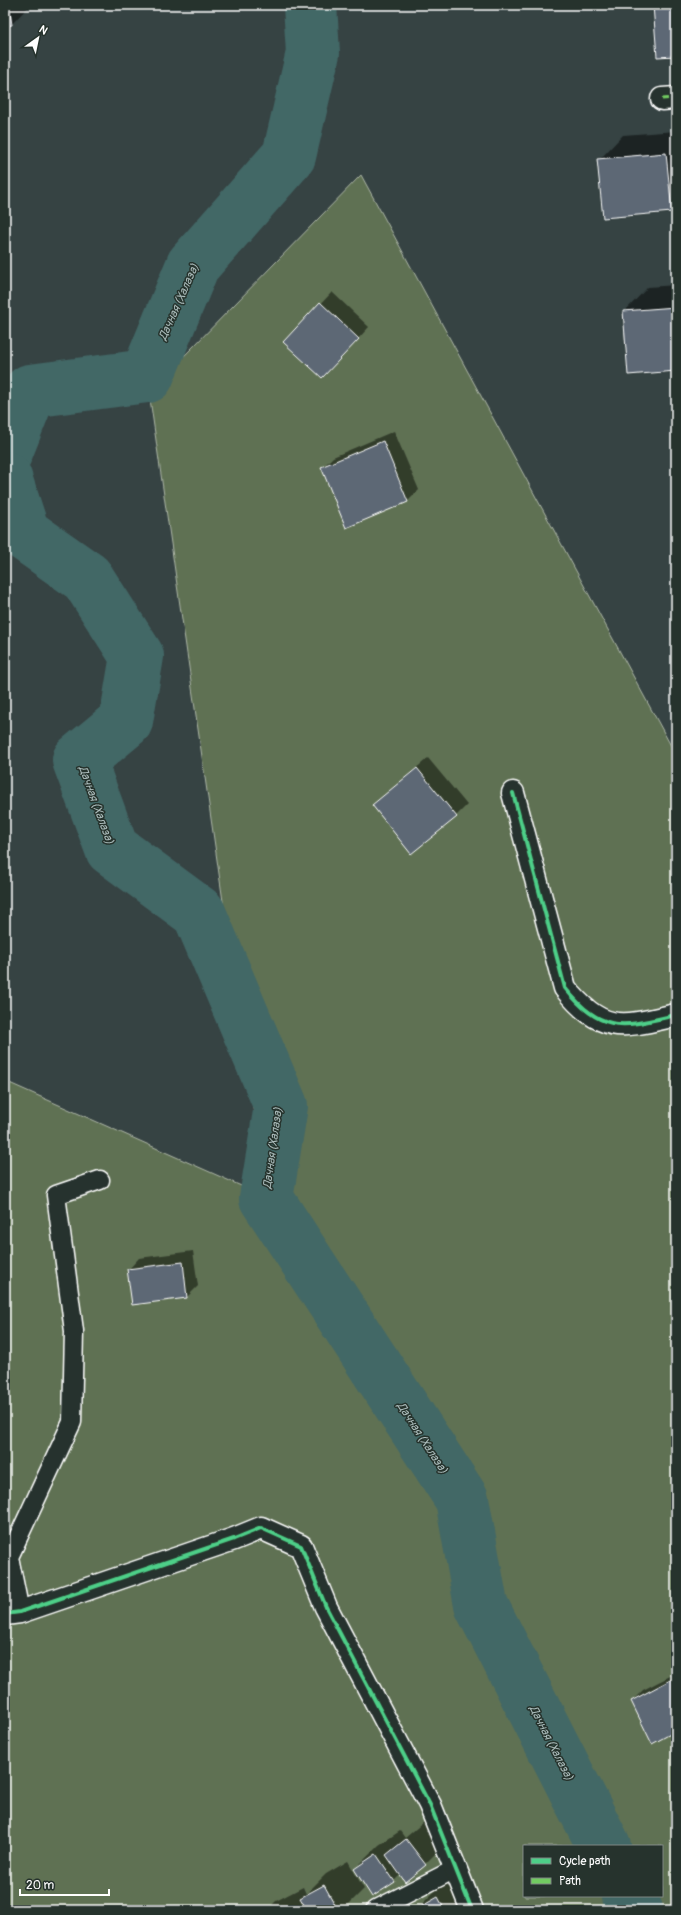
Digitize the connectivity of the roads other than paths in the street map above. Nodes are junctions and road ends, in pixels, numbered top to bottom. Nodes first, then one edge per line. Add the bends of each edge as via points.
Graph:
1 (513, 793) dead end
2 (676, 1015) edge
3 (100, 1180) dead end
4 (12, 1613) edge
5 (455, 1869) junction
6 (375, 1910) edge
7 (472, 1910) edge

1 - 2 street via 565,988 579,1006 610,1024 632,1025
3 - 4 lane via 56,1195 74,1331 72,1422 9,1557
4 - 5 street via 261,1528 300,1546 326,1607 430,1805
5 - 6 lane
5 - 7 street

